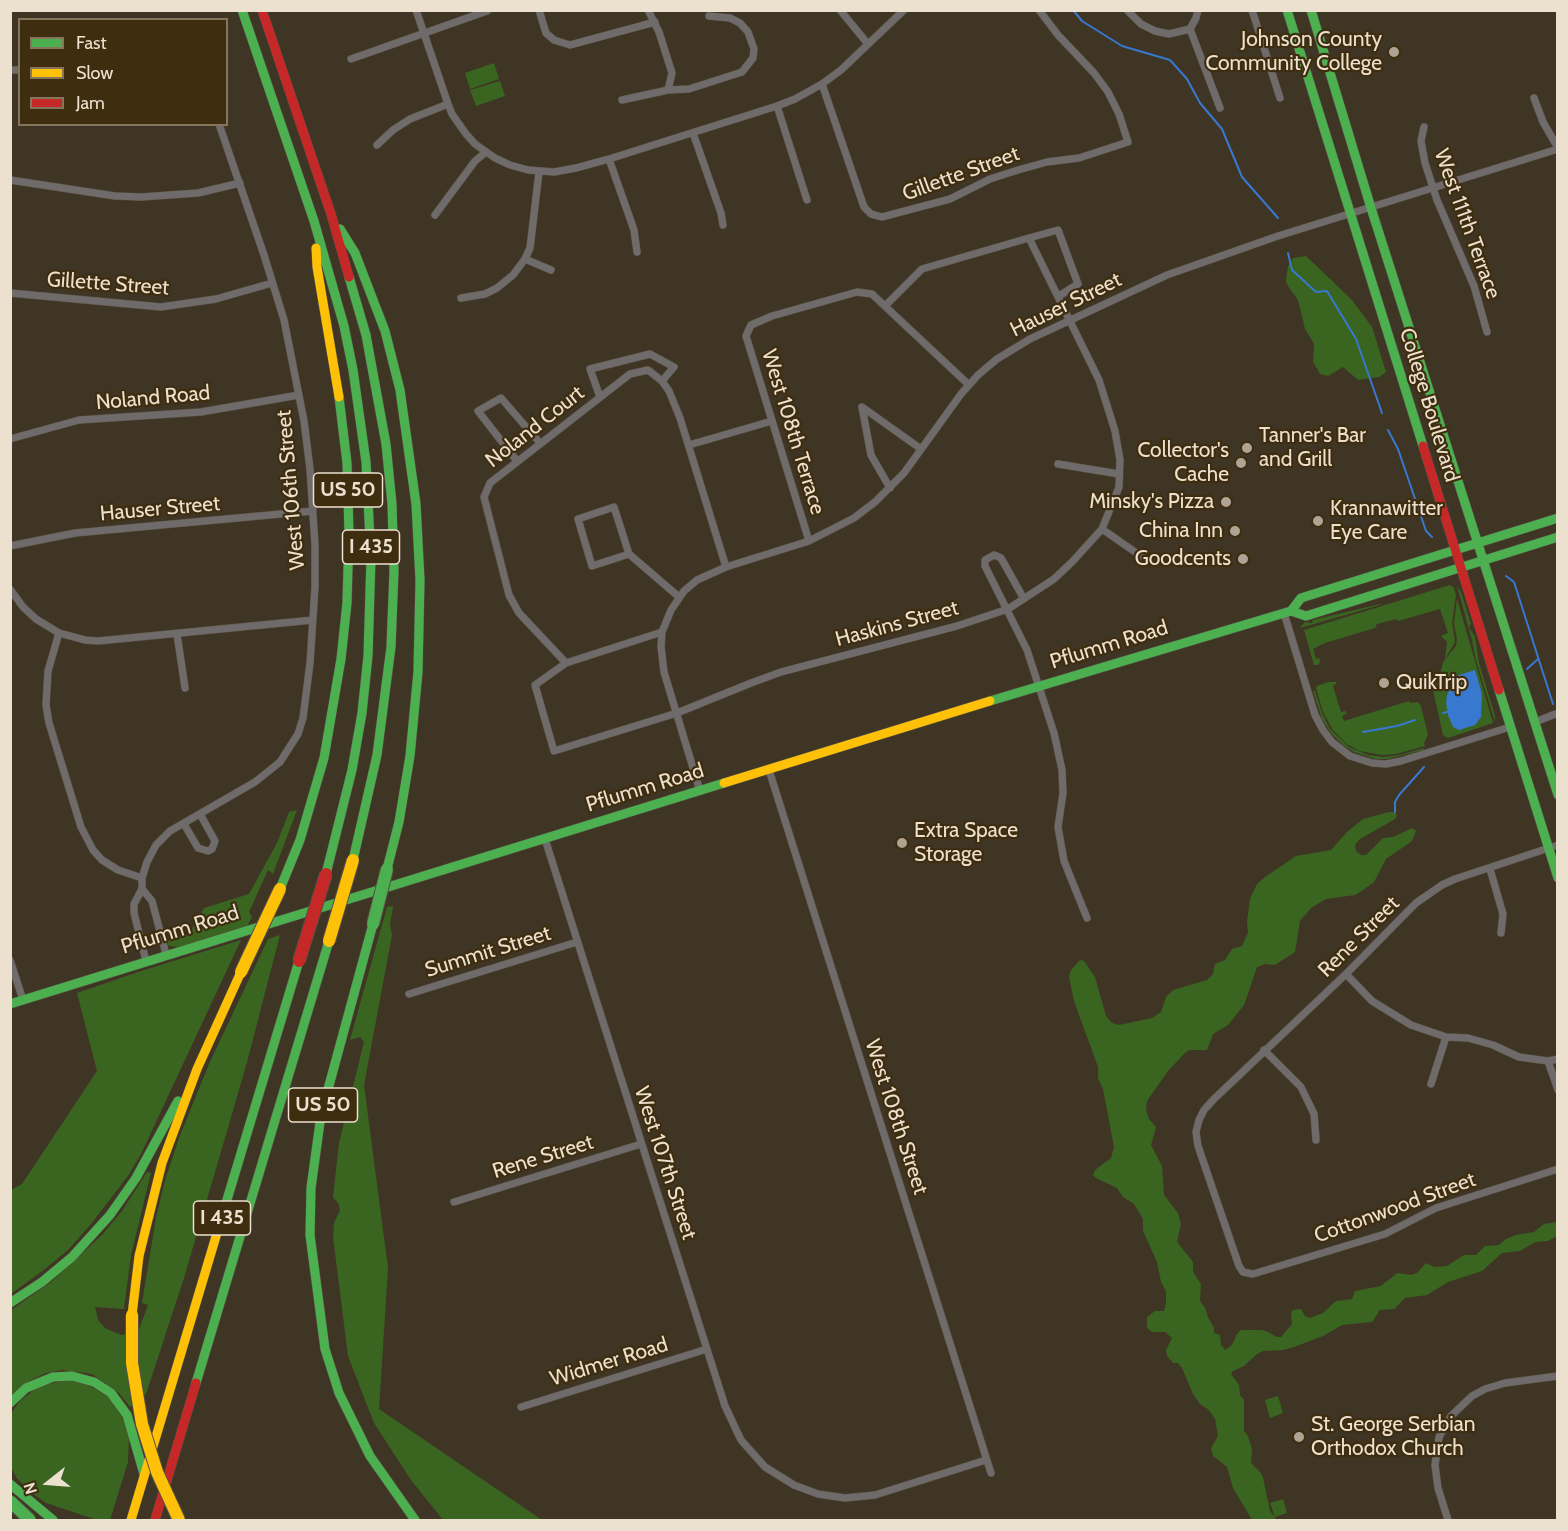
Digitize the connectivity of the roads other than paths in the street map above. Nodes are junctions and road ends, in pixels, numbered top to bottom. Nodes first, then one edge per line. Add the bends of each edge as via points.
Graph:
1 (242, 10) edge
2 (262, 10) edge
3 (416, 10) edge
4 (539, 10) edge
5 (648, 10) edge
6 (840, 10) edge
7 (904, 10) edge
8 (1039, 10) edge
9 (1127, 10) edge
10 (1198, 10) edge
11 (1252, 10) edge
12 (1287, 10) edge
13 (1311, 10) edge
14 (487, 11) edge
15 (709, 16) dead end
16 (654, 21) junction
17 (1190, 28) junction
18 (423, 33) junction
19 (868, 44) junction
20 (351, 59) dead end
21 (822, 84) junction
22 (669, 90) junction
23 (1280, 98) dead end
24 (1534, 98) dead end
25 (622, 100) dead end
26 (448, 104) junction
27 (777, 106) junction
28 (1220, 108) dead end
29 (220, 126) edge
30 (1424, 127) dead end
31 (693, 133) junction
32 (377, 145) dead end
33 (1557, 148) edge
34 (486, 152) junction
35 (609, 159) junction
36 (539, 172) junction
37 (10, 180) edge
38 (240, 183) junction
39 (1433, 189) junction
40 (807, 200) dead end
41 (1371, 208) junction
42 (331, 214) junction
43 (1350, 214) junction
44 (435, 215) dead end
45 (314, 221) junction
46 (723, 225) dead end
47 (1029, 238) junction
48 (637, 252) dead end
49 (525, 259) junction
50 (551, 270) dead end
51 (272, 283) junction
52 (10, 293) edge
53 (1059, 296) junction
54 (461, 298) dead end
55 (885, 306) junction
56 (1072, 321) junction
57 (1487, 332) dead end
58 (662, 381) junction
59 (969, 385) junction
60 (299, 395) junction
61 (600, 397) junction
62 (772, 421) junction
63 (10, 440) edge
64 (540, 443) junction
65 (689, 445) junction
66 (921, 449) junction
67 (517, 461) junction
68 (1058, 464) dead end
69 (1119, 474) junction
70 (890, 488) junction
71 (313, 511) junction
72 (1557, 518) edge
73 (1102, 529) junction
74 (1557, 537) edge
75 (809, 541) junction
76 (1477, 542) junction
77 (10, 546) edge
78 (1454, 550) junction
79 (629, 554) junction
80 (1483, 560) junction
81 (1148, 561) dead end
82 (726, 567) junction
83 (1460, 567) junction
84 (10, 589) edge
85 (679, 597) junction
86 (1024, 599) junction
87 (1008, 609) junction
88 (1288, 612) junction
89 (313, 620) junction
90 (662, 632) junction
91 (59, 633) junction
92 (177, 634) junction
93 (566, 663) junction
94 (1039, 686) junction
95 (185, 687) dead end
96 (677, 713) junction
97 (1557, 713) edge
98 (1534, 722) junction
99 (1510, 727) junction
100 (769, 770) junction
101 (700, 791) junction
102 (1557, 795) edge
103 (200, 814) junction
104 (184, 824) junction
105 (544, 839) junction
106 (1554, 848) edge
107 (1490, 869) junction
108 (142, 878) junction
109 (1557, 878) edge
110 (142, 889) junction
111 (1086, 918) dead end
112 (1500, 933) dead end
113 (577, 942) junction
114 (166, 954) junction
115 (10, 960) edge
116 (146, 961) junction
117 (1346, 974) junction
118 (409, 994) dead end
119 (23, 1000) junction
120 (10, 1004) edge
121 (1446, 1037) junction
122 (1264, 1050) junction
123 (1557, 1059) edge
124 (1548, 1061) junction
125 (197, 1069) junction
126 (1431, 1084) dead end
127 (1557, 1090) edge
128 (1316, 1140) dead end
129 (642, 1144) junction
130 (1557, 1169) edge
131 (454, 1202) dead end
132 (1243, 1272) joint
133 (10, 1303) edge
134 (707, 1349) junction
135 (1557, 1376) edge
136 (10, 1403) edge
137 (520, 1407) dead end
138 (986, 1460) junction
139 (991, 1473) dead end
140 (145, 1475) junction
141 (10, 1484) edge
142 (10, 1501) edge
143 (10, 1507) edge
144 (157, 1515) edge
145 (54, 1520) edge
146 (30, 1521) edge
147 (131, 1521) edge
148 (179, 1521) edge
149 (415, 1521) edge
150 (1448, 1521) edge

1 - 45 main road, I 435
2 - 42 main road, I 435
3 - 18 street
4 - 16 street via 546,33 570,45
5 - 16 street
6 - 19 street
7 - 19 street
8 - 21 street, Gillette Street via 1108,92 1128,142 1079,158 1018,170 950,199 882,217 871,214 861,201
9 - 17 street via 1141,24 1161,33
10 - 17 street
11 - 23 street
12 - 43 main road, College Boulevard
13 - 41 main road, College Boulevard
14 - 18 street
15 - 22 street via 730,18 748,32 754,49 750,66 724,80
16 - 22 street via 672,73
17 - 28 street
18 - 20 street
18 - 26 street
19 - 21 street
21 - 27 street
22 - 25 street
24 - 33 street
26 - 32 street via 410,119
26 - 34 street via 466,134
27 - 31 street
27 - 40 street
29 - 38 street, West 106th Street
30 - 39 street, West 111th Terrace via 1422,152
31 - 35 street
31 - 46 street
33 - 39 street, Hauser Street
34 - 36 street via 510,165
34 - 44 street
35 - 36 street
35 - 48 street via 634,230
36 - 49 street via 530,248
37 - 38 street via 141,197 198,193
38 - 51 street, West 106th Street
39 - 41 street, Hauser Street
39 - 57 street, West 111th Terrace via 1474,286
41 - 43 street, Hauser Street
41 - 76 main road, College Boulevard
42 - 144 main road, I 435, bridge via 366,335 386,444 394,571 384,714 353,860
42 - 149 main road, US 50, bridge via 355,253 386,331 400,390 416,504 420,590 410,756 399,822 317,1132 311,1244 325,1349 339,1393 370,1456
43 - 56 street, Hauser Street via 1167,275
43 - 78 main road, College Boulevard
45 - 125 main road, US 50, bridge via 317,267 337,375 347,463 347,603 338,679 324,758 300,840
45 - 140 main road, I 435, bridge via 344,326 366,462 371,558 362,713 343,812 326,874
47 - 53 street, Haskins Street
47 - 53 street via 1059,230 1078,284
47 - 55 street via 922,269
49 - 50 street
49 - 54 street via 497,288 480,296
51 - 52 street, Gillette Street via 216,299 161,307
51 - 60 street, West 106th Street
53 - 56 street, Haskins Street
55 - 59 street
55 - 62 street, West 108th Terrace via 872,294 857,292 751,325 746,336
56 - 59 street, Hauser Street via 997,359
56 - 69 street, Haskins Street via 1107,403 1120,460
58 - 61 street, Noland Court via 648,370 630,374
58 - 61 street, Noland Court via 674,367 650,354 590,369
58 - 65 street
59 - 66 street, Hauser Street
60 - 63 street, Noland Road via 191,413 79,420
60 - 71 street, West 106th Street
61 - 64 street, Noland Court
62 - 65 street
62 - 75 street, West 108th Terrace
64 - 67 street, Noland Court
64 - 67 street via 501,398 478,411
65 - 82 street
66 - 70 street, Hauser Street
66 - 70 street via 862,407 872,455
67 - 93 street, Noland Court via 490,483 484,497 509,595 519,613
68 - 69 street
69 - 73 street, Haskins Street via 1116,498
70 - 75 street, Hauser Street via 854,518
71 - 77 street, Hauser Street via 75,533
71 - 89 street, West 106th Street
72 - 76 main road, Pflumm Road
73 - 81 street
73 - 86 street, Haskins Street via 1069,565
74 - 80 main road, Pflumm Road
75 - 82 street, Hauser Street
76 - 78 main road, Pflumm Road
76 - 80 main road, College Boulevard
78 - 83 main road, College Boulevard
78 - 88 main road, Pflumm Road via 1301,598
79 - 79 street via 592,566 578,519 614,507
79 - 85 street
80 - 83 main road, Pflumm Road
80 - 98 main road, College Boulevard
82 - 85 street, Hauser Street via 697,580
83 - 88 main road, Pflumm Road via 1306,616
83 - 99 main road, College Boulevard
84 - 91 street via 29,613
85 - 90 street, Hauser Street
86 - 87 street, Haskins Street
86 - 87 street via 1001,558 990,556 985,566
87 - 94 street via 1028,650
87 - 96 street, Haskins Street via 781,672
88 - 94 main road, Pflumm Road
88 - 99 street via 1315,715 1342,751 1357,759 1386,764 1401,761
89 - 92 street
89 - 103 street, West 106th Street via 303,718 289,750 268,773
90 - 93 street
90 - 96 street via 662,662
91 - 92 street via 98,641
91 - 108 street via 48,671 46,705 81,827 102,860
92 - 95 street
93 - 96 street, Haskins Street via 535,685 554,751
94 - 100 main road, Pflumm Road
94 - 111 street via 1062,770 1058,827 1064,861
96 - 101 street
97 - 98 street
98 - 102 main road, College Boulevard
99 - 106 main road, College Boulevard
100 - 101 main road, Pflumm Road
100 - 138 street, West 108th Street
101 - 105 main road, Pflumm Road
103 - 104 street, West 106th Street
103 - 104 street via 215,841 213,849 198,848
104 - 108 street, West 106th Street via 161,839
105 - 113 street, West 107th Street
105 - 114 main road, Pflumm Road
106 - 107 street, Rene Street
106 - 109 main road, College Boulevard
107 - 112 street via 1503,914
107 - 117 street, Rene Street via 1455,879 1416,903
108 - 110 street, West 106th Street
110 - 114 street, West 106th Street via 152,901
110 - 116 street, West 106th Street via 134,913
113 - 118 street, Summit Street
113 - 129 street, West 107th Street
114 - 116 main road, Pflumm Road
115 - 119 street
116 - 119 main road, Pflumm Road
117 - 121 street via 1385,1010 1411,1025
117 - 122 street, Rene Street
119 - 120 main road, Pflumm Road
121 - 124 street via 1468,1038 1519,1057
121 - 126 street
122 - 128 street via 1301,1087 1314,1114
122 - 132 street, Rene Street via 1204,1110 1197,1132 1197,1146
123 - 124 street
124 - 127 street
125 - 133 main road via 136,1178 110,1215 64,1264
125 - 148 main road, US 50, bridge via 170,1139 149,1210 132,1315 132,1363 142,1425
129 - 131 street, Rene Street
129 - 134 street, West 107th Street
130 - 132 street, Cottonwood Street via 1436,1208 1358,1243 1253,1274
134 - 137 street, Widmer Road
134 - 138 street, West 107th Street via 725,1406 741,1440 765,1467 794,1485 818,1494 861,1497
135 - 150 street via 1485,1389 1460,1406 1443,1428 1436,1446 1435,1475
136 - 140 main road via 26,1388 53,1377 72,1376 94,1382 123,1407
138 - 139 street, West 108th Street
140 - 147 main road, I 435
141 - 145 main road
142 - 146 main road, bridge
143 - 145 main road

